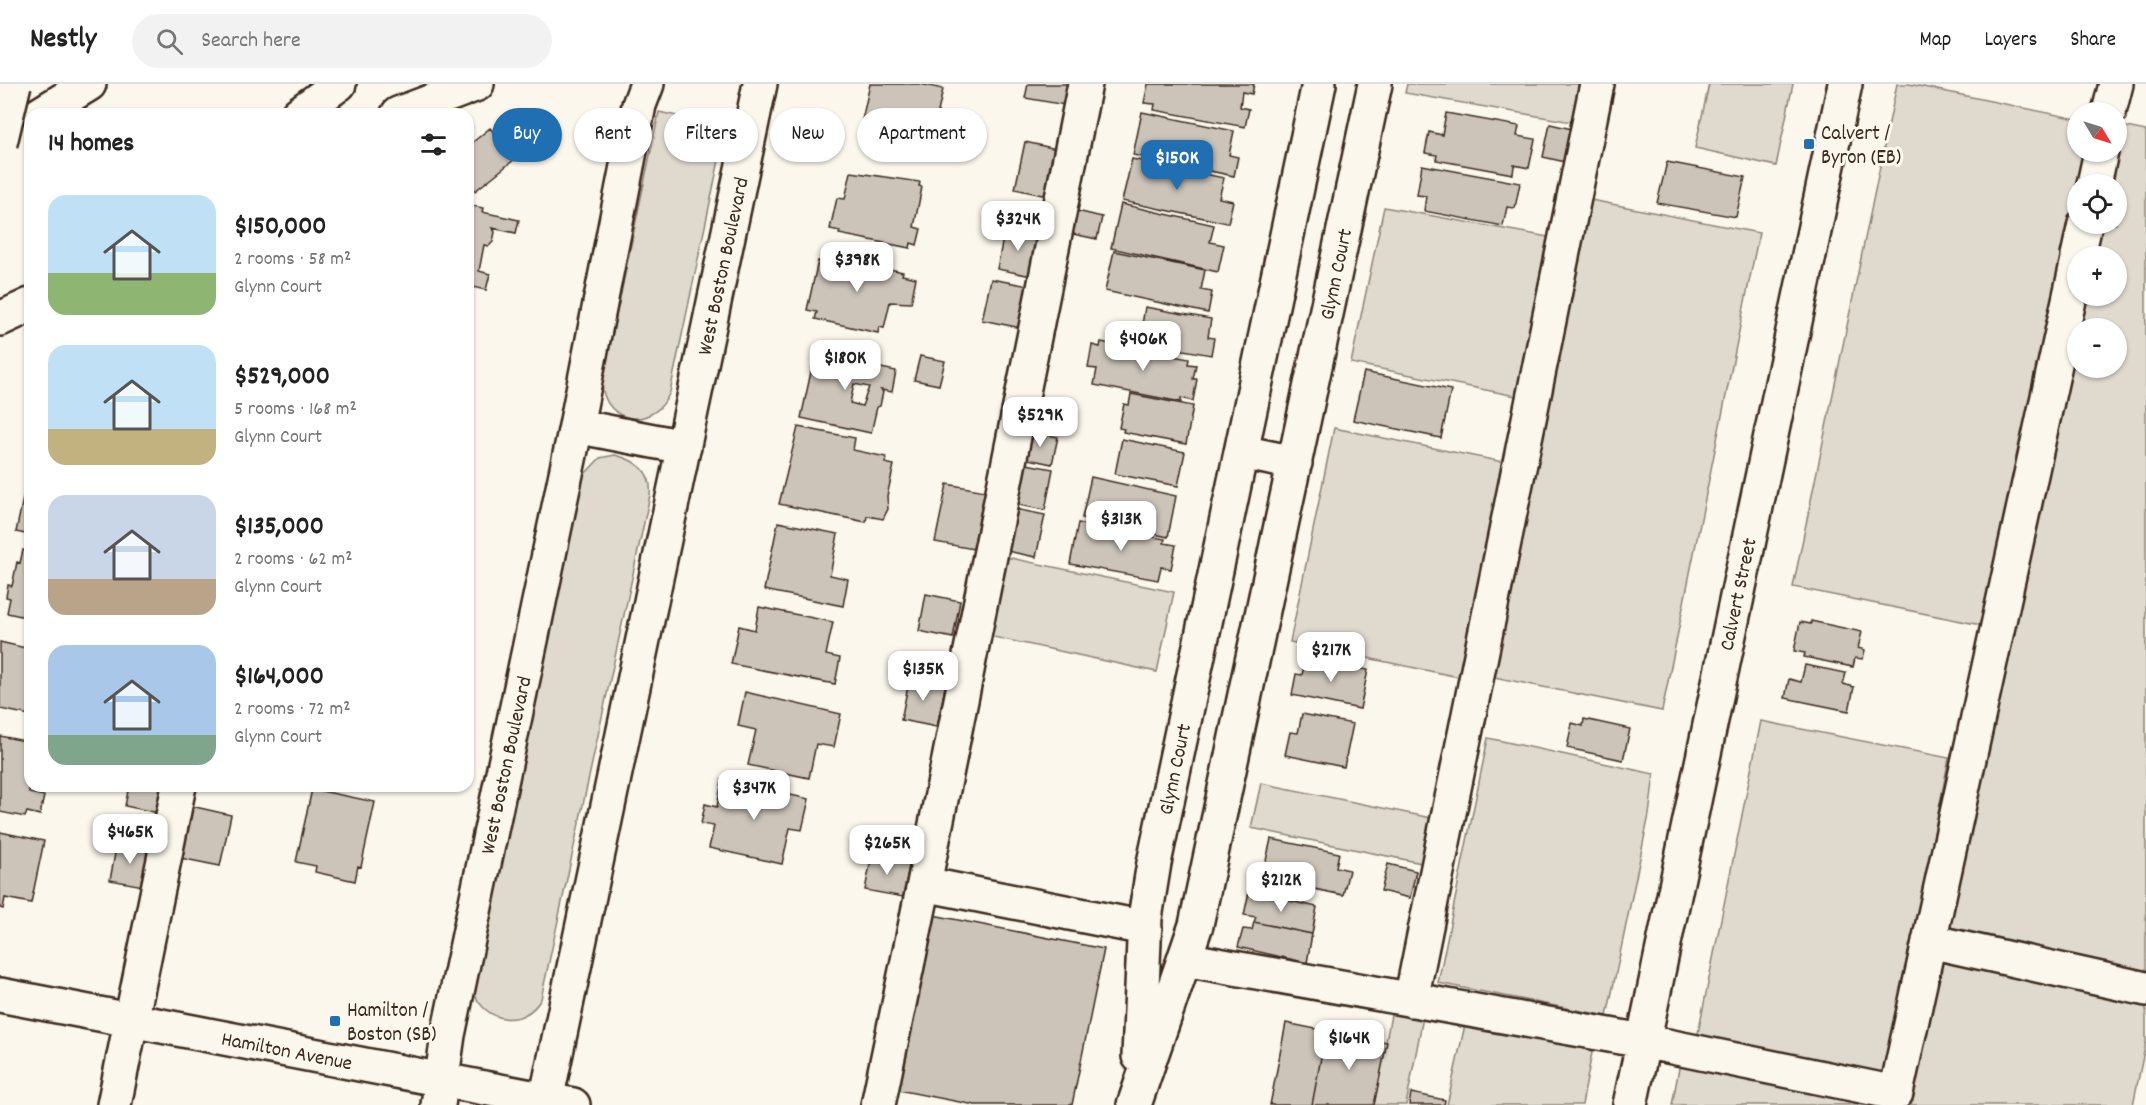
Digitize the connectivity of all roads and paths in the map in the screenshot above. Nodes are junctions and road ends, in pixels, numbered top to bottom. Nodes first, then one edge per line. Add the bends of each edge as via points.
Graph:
1 (14, 84) edge
2 (89, 84) edge
3 (339, 84) edge
4 (477, 84) edge
5 (647, 84) edge
6 (760, 84) edge
7 (1085, 84) edge
8 (1319, 84) edge
9 (1375, 84) edge
10 (1597, 84) edge
11 (1845, 84) edge
12 (2116, 84) edge
13 (2112, 102) edge
14 (50, 108) edge
15 (306, 108) edge
16 (414, 108) edge
17 (24, 124) edge
18 (0, 141) edge
19 (2068, 306) edge
20 (24, 308) edge
21 (0, 318) edge
22 (576, 426) junction
23 (684, 447) junction
24 (1241, 452) junction
25 (1294, 464) junction
26 (178, 792) edge
27 (924, 884) junction
28 (1145, 928) junction
29 (1929, 941) junction
30 (1184, 959) junction
31 (2146, 989) edge
32 (0, 995) edge
33 (1411, 1000) junction
34 (130, 1020) junction
35 (1643, 1041) junction
36 (440, 1092) edge
37 (1136, 1098) edge
38 (554, 1103) edge
39 (114, 1105) edge
40 (878, 1105) edge
41 (1630, 1105) edge

1 - 18 main road, bridge
2 - 14 main road
3 - 15 main road
4 - 16 main road
5 - 22 main road, West Boston Boulevard via 639,105
6 - 23 main road, West Boston Boulevard
7 - 27 main road
8 - 24 main road, Glynn Court
9 - 25 main road, Glynn Court
10 - 33 main road
11 - 35 main road, Calvert Street
12 - 13 main road
17 - 18 main road
19 - 29 main road
20 - 21 main road
22 - 23 main road
22 - 36 main road, West Boston Boulevard via 448,1035
23 - 38 main road, West Boston Boulevard
24 - 25 main road
24 - 28 main road, Glynn Court via 1154,862
25 - 30 main road, Glynn Court via 1196,925
26 - 34 main road
27 - 28 main road
27 - 40 main road
28 - 37 main road, Glynn Court
29 - 31 main road
29 - 35 main road via 1896,1093
30 - 33 main road
30 - 37 main road, Glynn Court
32 - 34 main road, Hamilton Avenue
33 - 35 main road
34 - 36 main road, Hamilton Avenue
34 - 39 main road
35 - 41 main road, Calvert Street
36 - 38 main road, Hamilton Avenue

